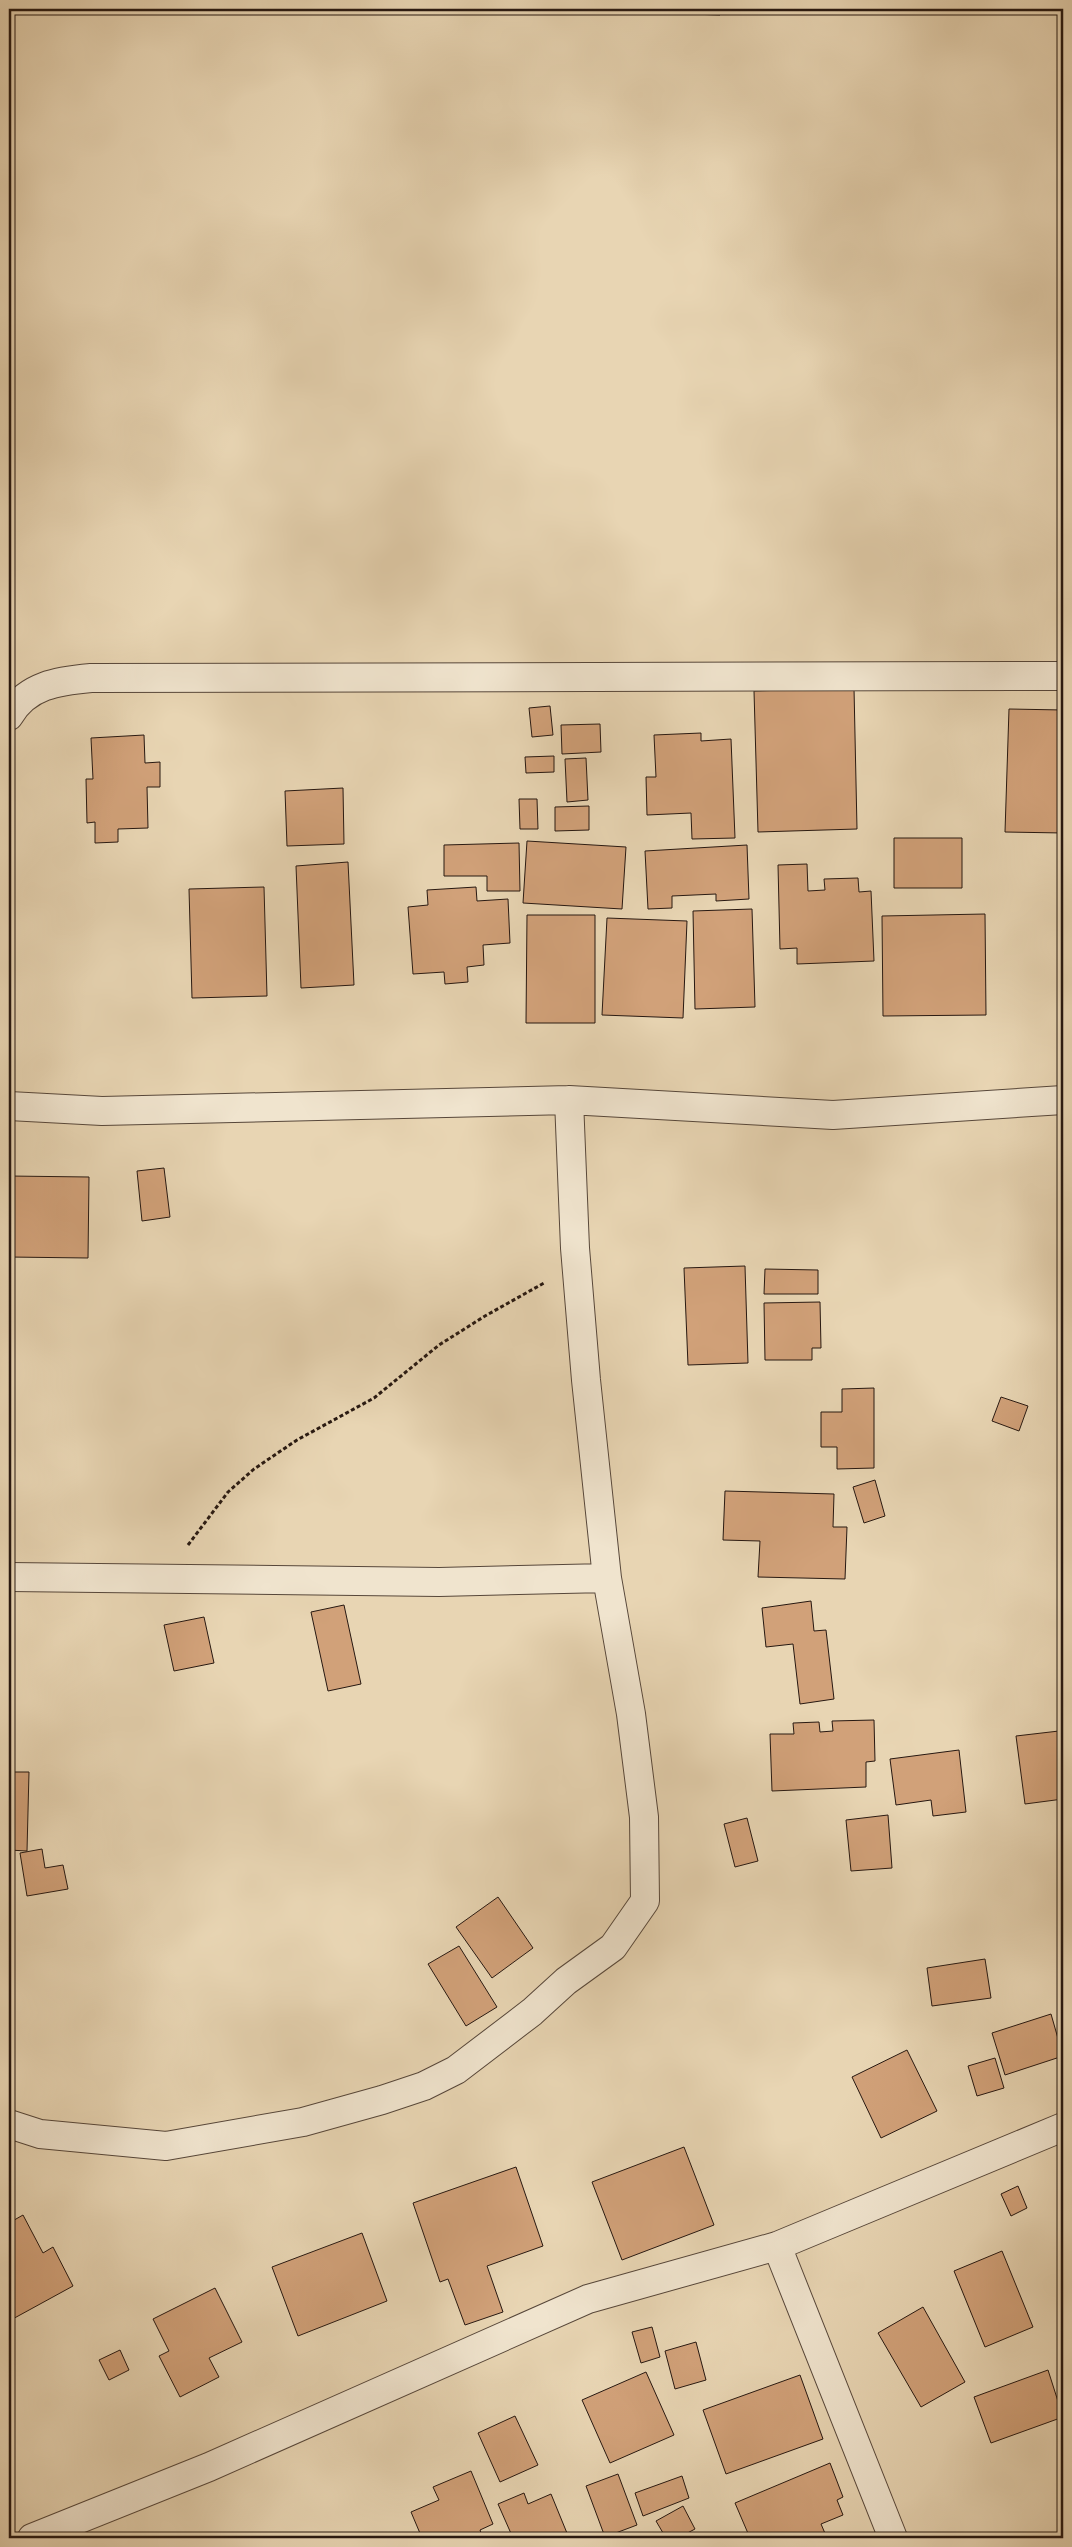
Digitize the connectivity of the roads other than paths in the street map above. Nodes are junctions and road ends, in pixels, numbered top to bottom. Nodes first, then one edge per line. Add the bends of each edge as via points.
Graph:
1 (1063, 676) edge
2 (9, 716) edge
3 (569, 1100) junction
4 (1063, 1100) edge
5 (9, 1106) edge
6 (9, 1576) edge
7 (607, 1578) junction
8 (9, 2124) edge
9 (1063, 2127) edge
10 (777, 2246) junction
11 (32, 2538) edge
12 (893, 2538) edge

1 - 2 street via 91,678 56,681 27,696
3 - 4 street via 833,1116
3 - 5 street via 102,1111
3 - 7 street via 586,1380
6 - 7 street via 439,1582
7 - 8 street via 632,1714 644,1817 645,1901 613,1947 456,2070 424,2086 382,2100 302,2122 166,2146 40,2134
9 - 10 street
10 - 11 street via 588,2299 208,2467
10 - 12 street

